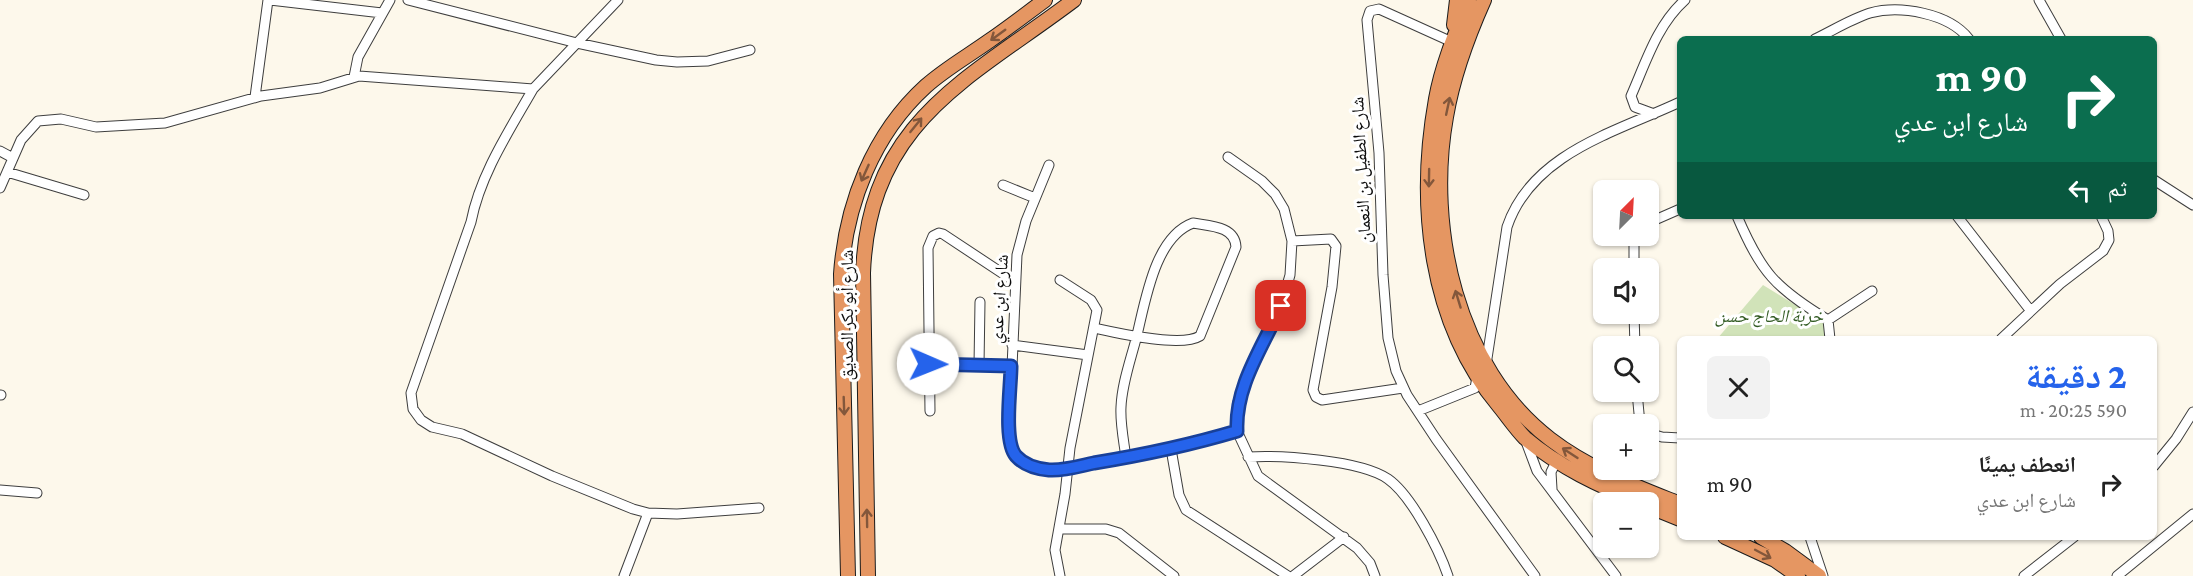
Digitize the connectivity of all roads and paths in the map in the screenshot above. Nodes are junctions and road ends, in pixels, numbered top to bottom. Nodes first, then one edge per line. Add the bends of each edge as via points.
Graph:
1 (269, 0) edge
2 (390, 0) edge
3 (408, 0) edge
4 (618, 0) edge
5 (1045, 0) edge
6 (1074, 0) edge
7 (1457, 0) edge
8 (1469, 0) edge
9 (1484, 0) edge
10 (1493, 0) edge
11 (1685, 0) edge
12 (2038, 0) edge
13 (382, 14) junction
14 (1468, 36) junction
15 (1821, 36) edge
16 (1966, 36) edge
17 (2059, 36) edge
18 (1452, 42) junction
19 (577, 43) junction
20 (750, 50) dead end
21 (354, 77) junction
22 (533, 88) junction
23 (255, 97) junction
24 (1677, 103) edge
25 (1654, 114) junction
26 (0, 151) edge
27 (1228, 157) dead end
28 (13, 158) junction
29 (1049, 165) dead end
30 (7, 171) junction
31 (2157, 182) edge
32 (1003, 185) dead end
33 (0, 188) edge
34 (84, 195) dead end
35 (1035, 198) junction
36 (2193, 205) edge
37 (1677, 210) edge
38 (1659, 218) edge
39 (1738, 219) edge
40 (1959, 219) edge
41 (2102, 219) edge
42 (1292, 241) junction
43 (1014, 280) junction
44 (1060, 280) dead end
45 (1872, 291) dead end
46 (980, 302) dead end
47 (2030, 310) junction
48 (1828, 320) junction
49 (1094, 328) junction
50 (1137, 336) junction
51 (1830, 336) edge
52 (2004, 336) edge
53 (1475, 342) junction
54 (1490, 342) junction
55 (1012, 345) junction
56 (1088, 355) junction
57 (928, 364) junction
58 (1486, 364) junction
59 (979, 365) junction
60 (1011, 366) junction
61 (1473, 386) junction
62 (1403, 388) junction
63 (930, 411) dead end
64 (1418, 411) junction
65 (2193, 412) edge
66 (1237, 431) junction
67 (1659, 436) edge
68 (1524, 437) junction
69 (1677, 438) edge
70 (1070, 448) junction
71 (1170, 449) junction
72 (1248, 457) junction
73 (1126, 458) junction
74 (1557, 460) junction
75 (2157, 462) edge
76 (1080, 466) junction
77 (1067, 469) junction
78 (0, 490) edge
79 (1615, 492) edge
80 (37, 493) dead end
81 (1553, 494) junction
82 (1677, 503) edge
83 (759, 508) dead end
84 (1659, 510) edge
85 (648, 513) junction
86 (2193, 514) edge
87 (1677, 518) edge
88 (1059, 529) junction
89 (1344, 537) junction
90 (1732, 540) edge
91 (1766, 540) edge
92 (1811, 540) edge
93 (2070, 540) edge
94 (1816, 557) junction
95 (1797, 558) junction
96 (624, 576) edge
97 (848, 576) edge
98 (868, 576) edge
99 (1060, 576) edge
100 (1174, 576) edge
101 (1288, 576) edge
102 (1293, 576) edge
103 (1375, 576) edge
104 (1448, 576) edge
105 (1535, 576) edge
106 (1616, 576) edge
107 (1798, 576) edge
108 (1821, 576) edge
109 (2024, 576) edge
110 (2117, 576) edge

1 - 13 street
1 - 23 street
2 - 13 street
3 - 19 street
4 - 19 street
5 -> 97 highway, شارع أبو بكر الصديق via 916,96 870,160 852,206 841,274
98 -> 6 highway, شارع أبو بكر الصديق via 863,273 867,234 880,189 896,153 936,103
7 - 18 highway
8 - 18 highway
9 - 14 highway
10 - 14 highway
11 - 25 street via 1662,27 1631,96 1635,107
12 - 17 street
13 - 21 street via 358,57
53 -> 14 highway via 1452,279 1442,223 1441,184 1446,119
15 - 16 street via 1869,14 1885,11 1938,18
18 -> 61 highway via 1429,152 1428,224 1443,301
18 - 62 street, شارع الطفيل بن النعمان via 1378,9 1370,11 1367,20 1379,153 1384,296 1392,357
19 - 20 street via 677,62 708,61
19 - 22 street
21 - 22 street
21 - 23 street via 320,88
22 - 85 street via 475,200 471,222 411,393 413,409 432,427 462,435 552,476
23 - 28 street via 165,123 96,127 61,119 38,121 21,140
24 - 25 street
25 - 54 street via 1556,161 1519,201 1507,227
26 - 28 street
27 - 42 street via 1275,194 1284,209
28 - 30 street
29 - 35 street, شارع ابن عدي
30 - 33 street
30 - 34 street
31 - 36 street
32 - 35 street
35 - 43 street, شارع ابن عدي via 1019,246
37 - 38 street
39 - 48 street via 1752,250 1775,282
40 - 47 street
41 - 47 street via 2108,231 2107,246
42 - 62 street via 1331,239 1336,246 1314,394 1322,400
42 - 66 street via 1284,297 1243,386
43 - 55 street, شارع ابن عدي
43 - 57 street via 936,233 928,248
44 - 49 street via 1095,304
45 - 48 street
46 - 59 street
47 - 52 street
48 - 51 street
49 - 50 street
49 - 56 street
50 - 50 street via 1184,341 1200,336 1236,247 1229,231 1193,223 1177,232 1156,267
50 - 73 street via 1121,401
53 - 54 street
53 - 58 highway
54 - 58 street
55 - 56 street
55 - 60 street, شارع ابن عدي
56 - 70 street
57 - 59 street
57 - 63 street
82 -> 58 highway via 1605,474 1550,439 1523,415
59 - 60 street
60 - 77 street, شارع ابن عدي via 1009,434 1015,455 1039,469
61 - 64 street
61 - 68 highway via 1496,402
62 - 64 street, شارع الطفيل بن النعمان
64 - 105 street, شارع الطفيل بن النعمان
65 - 75 street
66 - 71 street, شارع ابن عدي
66 - 72 street
67 - 69 street
68 - 74 highway
68 - 81 street via 1537,471
70 - 76 street
70 - 77 street
71 - 73 street, شارع ابن عدي
71 - 101 street via 1186,510
72 - 89 street via 1258,476
72 - 104 street via 1278,456 1353,466 1387,478 1410,503
73 - 76 street, شارع ابن عدي
74 - 79 highway
74 - 81 street via 1551,477
76 - 77 street, شارع ابن عدي
77 - 88 street
78 - 80 street
81 - 106 street
83 - 85 street
84 - 87 highway
85 - 96 street
86 - 110 street
88 - 99 street via 1055,550
88 - 100 street via 1106,529 1119,533
89 - 102 street
89 - 103 street via 1366,557
90 -> 107 highway via 1775,560
91 - 95 highway
92 - 94 street
93 - 109 street
94 - 95 street via 1813,562
94 - 108 street
95 - 108 highway

